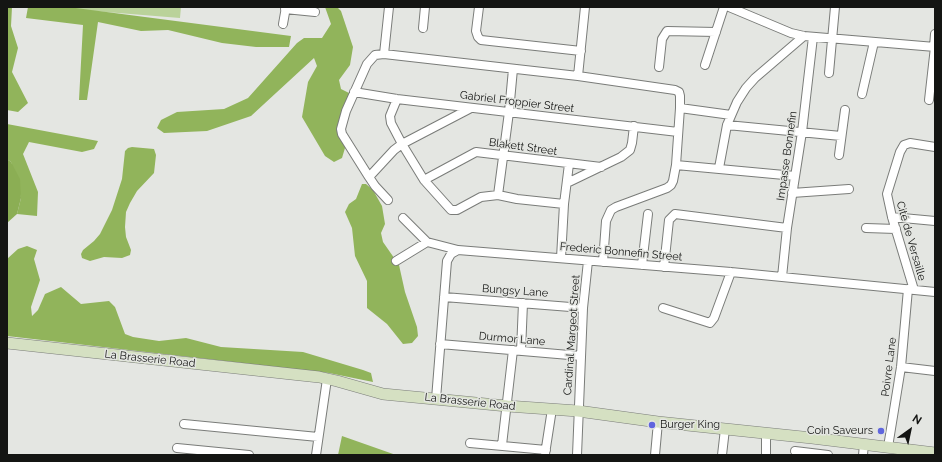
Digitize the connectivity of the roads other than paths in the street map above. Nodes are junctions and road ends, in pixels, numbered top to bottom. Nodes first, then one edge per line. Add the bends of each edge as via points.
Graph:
1 (389, 7) edge
2 (425, 7) edge
3 (479, 7) edge
4 (585, 7) edge
5 (724, 7) edge
6 (729, 7) edge
7 (835, 7) edge
8 (285, 8) edge
9 (315, 12) dead end
10 (283, 24) dead end
11 (422, 28) dead end
12 (716, 32) junction
13 (935, 34) edge
14 (804, 36) junction
15 (813, 37) junction
16 (832, 39) junction
17 (874, 42) junction
18 (934, 47) edge
19 (581, 50) junction
20 (384, 54) junction
21 (705, 66) dead end
22 (659, 67) dead end
23 (513, 69) junction
24 (829, 73) dead end
25 (578, 76) junction
26 (354, 92) junction
27 (862, 94) dead end
28 (397, 100) junction
29 (929, 100) dead end
30 (472, 108) junction
31 (680, 108) junction
32 (845, 110) dead end
33 (509, 112) junction
34 (731, 115) junction
35 (727, 125) junction
36 (634, 126) junction
37 (678, 132) junction
38 (802, 132) junction
39 (841, 136) junction
40 (402, 144) junction
41 (935, 147) edge
42 (504, 155) junction
43 (839, 155) dead end
44 (568, 164) junction
45 (676, 165) junction
46 (601, 167) junction
47 (719, 168) junction
48 (369, 176) junction
49 (795, 176) junction
50 (424, 180) junction
51 (567, 183) junction
52 (849, 189) dead end
53 (792, 193) junction
54 (498, 195) junction
55 (388, 200) dead end
56 (564, 204) junction
57 (648, 214) dead end
58 (892, 217) junction
59 (403, 218) dead end
60 (935, 221) edge
61 (788, 228) junction
62 (866, 228) dead end
63 (896, 229) junction
64 (427, 242) junction
65 (458, 250) junction
66 (561, 258) junction
67 (396, 261) dead end
68 (588, 261) junction
69 (604, 262) junction
70 (642, 265) junction
71 (664, 267) junction
72 (731, 272) junction
73 (782, 277) junction
74 (911, 289) junction
75 (935, 292) edge
76 (444, 297) junction
77 (523, 303) junction
78 (583, 308) junction
79 (663, 308) dead end
80 (7, 343) edge
81 (440, 344) junction
82 (517, 350) junction
83 (582, 356) junction
84 (901, 367) junction
85 (935, 371) edge
86 (326, 379) junction
87 (436, 398) junction
88 (506, 406) junction
89 (552, 409) junction
90 (578, 411) junction
91 (658, 422) junction
92 (184, 424) dead end
93 (725, 429) junction
94 (766, 433) junction
95 (318, 437) junction
96 (470, 443) dead end
97 (502, 445) junction
98 (888, 447) junction
99 (177, 448) dead end
100 (863, 449) edge
101 (795, 451) dead end
102 (546, 452) edge
103 (935, 453) edge
104 (249, 455) edge
105 (316, 455) edge
106 (578, 455) edge
107 (655, 455) edge
108 (722, 455) edge
109 (766, 455) edge
110 (828, 455) edge

1 - 20 street
2 - 11 street
3 - 19 street via 476,31 481,40
4 - 19 street
5 - 12 street
6 - 14 street
7 - 16 street
8 - 9 street
8 - 10 street
12 - 21 street
12 - 22 street via 667,31 662,39
13 - 18 street
14 - 15 street
14 - 34 street via 755,78
15 - 16 street
15 - 38 street, Impasse Bonnefin
16 - 17 street
16 - 24 street
17 - 18 street
17 - 27 street
18 - 29 street
19 - 25 street
20 - 23 street
20 - 26 street via 371,58
23 - 25 street
23 - 33 street
25 - 31 street via 675,90 679,92
26 - 28 street, Gabriel Froppier Street
26 - 48 street via 342,122 342,134
28 - 30 street, Gabriel Froppier Street
28 - 40 street via 390,116 390,123
30 - 33 street, Gabriel Froppier Street
30 - 40 street
31 - 34 street
31 - 37 street
32 - 39 street
33 - 36 street, Gabriel Froppier Street
33 - 42 street
34 - 35 street
35 - 38 street
35 - 47 street
36 - 37 street, Gabriel Froppier Street
36 - 46 street via 630,150
37 - 45 street
38 - 39 street
38 - 49 street, Impasse Bonnefin
39 - 43 street
40 - 48 street
40 - 50 street
41 - 58 street, Cité de Versaille via 910,143 904,145 887,194
42 - 44 street, Blakett Street
42 - 50 street, Blakett Street via 476,152
42 - 54 street
44 - 46 street, Blakett Street
44 - 51 street
45 - 47 street
45 - 69 street via 671,185 611,210 606,221
46 - 51 street
47 - 49 street
48 - 55 street
49 - 53 street, Impasse Bonnefin
50 - 54 street via 451,210 457,210 481,197
51 - 56 street
52 - 53 street
53 - 61 street, Impasse Bonnefin
54 - 56 street
56 - 66 street
57 - 70 street
58 - 60 street
58 - 63 street, Cité de Versaille
59 - 64 street
61 - 71 street via 675,214 669,220
61 - 73 street, Impasse Bonnefin
62 - 63 street
63 - 74 street, Cité de Versaille
64 - 65 street, Frederic Bonnefin Street
64 - 67 street
65 - 66 street, Frederic Bonnefin Street
65 - 76 street via 451,254 448,261
66 - 68 street, Frederic Bonnefin Street
68 - 69 street, Frederic Bonnefin Street
68 - 78 street, Cardinal Margeot Street
69 - 70 street, Frederic Bonnefin Street
70 - 71 street, Frederic Bonnefin Street
71 - 72 street, Frederic Bonnefin Street
72 - 73 street, Frederic Bonnefin Street
72 - 79 street via 710,323
73 - 74 street, Frederic Bonnefin Street
74 - 75 street, Frederic Bonnefin Street
74 - 84 street, Poivre Lane
76 - 77 street, Bungsy Lane
76 - 81 street
77 - 78 street, Bungsy Lane
77 - 82 street
78 - 83 street, Cardinal Margeot Street
80 - 86 main road, La Brasserie Road
81 - 82 street, Durmor Lane
81 - 87 street
82 - 83 street, Durmor Lane
82 - 88 street
83 - 90 street, Cardinal Margeot Street
84 - 85 street
84 - 98 street, Poivre Lane
86 - 87 main road, La Brasserie Road via 383,394
86 - 95 street
87 - 88 main road, La Brasserie Road
88 - 89 main road, La Brasserie Road
88 - 97 street
89 - 90 main road, La Brasserie Road
89 - 102 street
90 - 91 main road, La Brasserie Road
90 - 106 street, Cardinal Margeot Street
91 - 93 main road, La Brasserie Road
91 - 107 street
92 - 95 street
93 - 94 main road, La Brasserie Road
93 - 108 street
94 - 100 main road, La Brasserie Road
94 - 109 street
95 - 105 street
96 - 97 street
97 - 102 street
98 - 100 main road, La Brasserie Road
98 - 103 main road, La Brasserie Road
99 - 104 street
101 - 110 street

